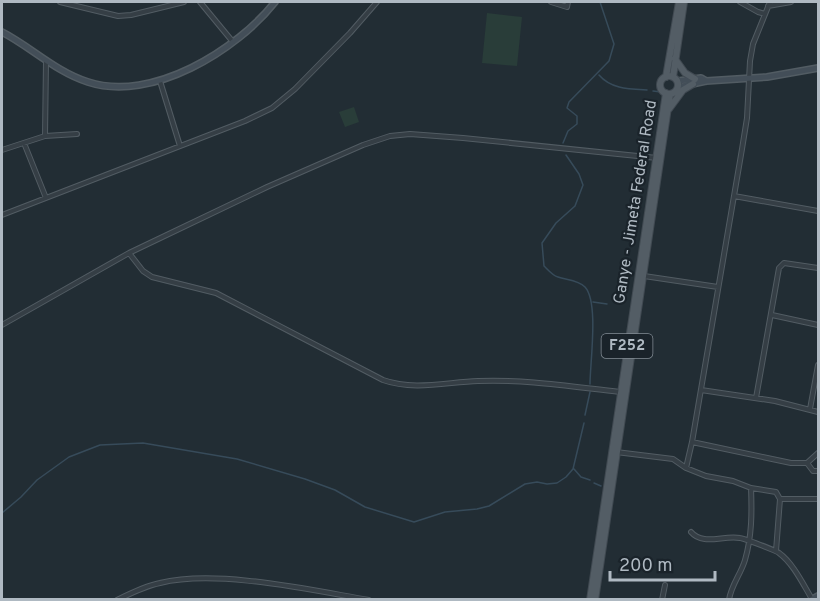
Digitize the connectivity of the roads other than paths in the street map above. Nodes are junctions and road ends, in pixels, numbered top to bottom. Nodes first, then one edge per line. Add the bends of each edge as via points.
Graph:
1 (60, 2) edge
2 (184, 2) edge
3 (200, 2) edge
4 (275, 2) edge
5 (377, 2) edge
6 (551, 2) edge
7 (568, 2) edge
8 (679, 2) edge
9 (684, 2) edge
10 (740, 2) edge
11 (791, 2) edge
12 (769, 4) edge
13 (765, 14) junction
14 (2, 32) edge
15 (232, 42) junction
16 (675, 59) junction
17 (46, 60) junction
18 (819, 68) edge
19 (748, 79) junction
20 (674, 80) junction
21 (160, 81) junction
22 (694, 81) junction
23 (668, 94) junction
24 (668, 112) junction
25 (77, 134) dead end
26 (45, 136) junction
27 (24, 143) junction
28 (180, 146) junction
29 (2, 150) edge
30 (658, 158) junction
31 (734, 196) junction
32 (46, 198) junction
33 (819, 211) edge
34 (2, 215) edge
35 (129, 253) junction
36 (819, 267) edge
37 (643, 276) junction
38 (718, 287) junction
39 (772, 315) junction
40 (2, 325) edge
41 (819, 325) edge
42 (819, 365) edge
43 (701, 390) junction
44 (620, 392) junction
45 (756, 398) junction
46 (810, 409) junction
47 (819, 412) edge
48 (692, 442) junction
49 (614, 452) junction
50 (819, 453) edge
51 (807, 463) junction
52 (686, 468) junction
53 (819, 471) edge
54 (751, 488) junction
55 (780, 499) junction
56 (819, 499) edge
57 (691, 532) dead end
58 (750, 543) junction
59 (776, 550) junction
60 (665, 585) dead end
61 (594, 594) edge
62 (819, 596) edge
63 (352, 598) edge
64 (812, 599) edge
65 (117, 600) edge
66 (369, 600) edge
67 (590, 600) edge
68 (662, 600) edge
69 (729, 600) edge

1 - 2 street via 118,16
3 - 15 street
4 - 15 main road
5 - 28 street via 320,64 272,108
6 - 7 street via 567,7
8 - 20 main road
9 - 16 main road
10 - 13 street
11 - 12 street
12 - 13 street
13 - 19 street via 753,44
14 - 17 main road
15 - 21 main road via 198,64
16 - 20 main road
16 - 22 main road
17 - 21 main road via 79,79 100,85 126,87
17 - 26 street
18 - 19 main road
19 - 22 main road
19 - 31 street via 747,118
20 - 22 main road
20 - 23 main road via 676,91
20 - 23 main road via 663,79 660,85
21 - 28 street
22 - 24 main road
23 - 24 main road, Ganye - Jimeta Federal Road / F252
23 - 30 main road, Ganye - Jimeta Federal Road / F252
24 - 30 main road, Ganye - Jimeta Federal Road / F252
25 - 26 street
26 - 27 street
27 - 29 street
27 - 32 street
28 - 32 street
30 - 35 street via 463,138 390,136
30 - 37 main road, Ganye - Jimeta Federal Road / F252
30 - 44 main road, Ganye - Jimeta Federal Road / F252
31 - 33 street
31 - 38 street
32 - 34 street
35 - 40 street
35 - 44 street via 152,278 216,293 395,385 498,381
36 - 39 street via 781,264
37 - 38 street
37 - 49 main road, Ganye - Jimeta Federal Road / F252
38 - 43 street
39 - 41 street
39 - 45 street
42 - 46 street
43 - 45 street
43 - 48 street
44 - 49 main road, Ganye - Jimeta Federal Road / F252
45 - 46 street
46 - 47 street
48 - 51 street via 778,461
48 - 52 street
49 - 52 street via 673,459
49 - 61 main road, Ganye - Jimeta Federal Road / F252
50 - 51 street
51 - 53 street via 813,471
52 - 54 street
54 - 55 street via 776,492
54 - 58 street
55 - 56 street
55 - 59 street
57 - 58 street via 701,539 740,538
58 - 59 street
58 - 69 street
59 - 64 street
60 - 68 street
61 - 67 main road, Ganye - Jimeta Federal Road / F252
62 - 64 main road
63 - 65 street via 272,585 182,579 159,583
63 - 66 street

